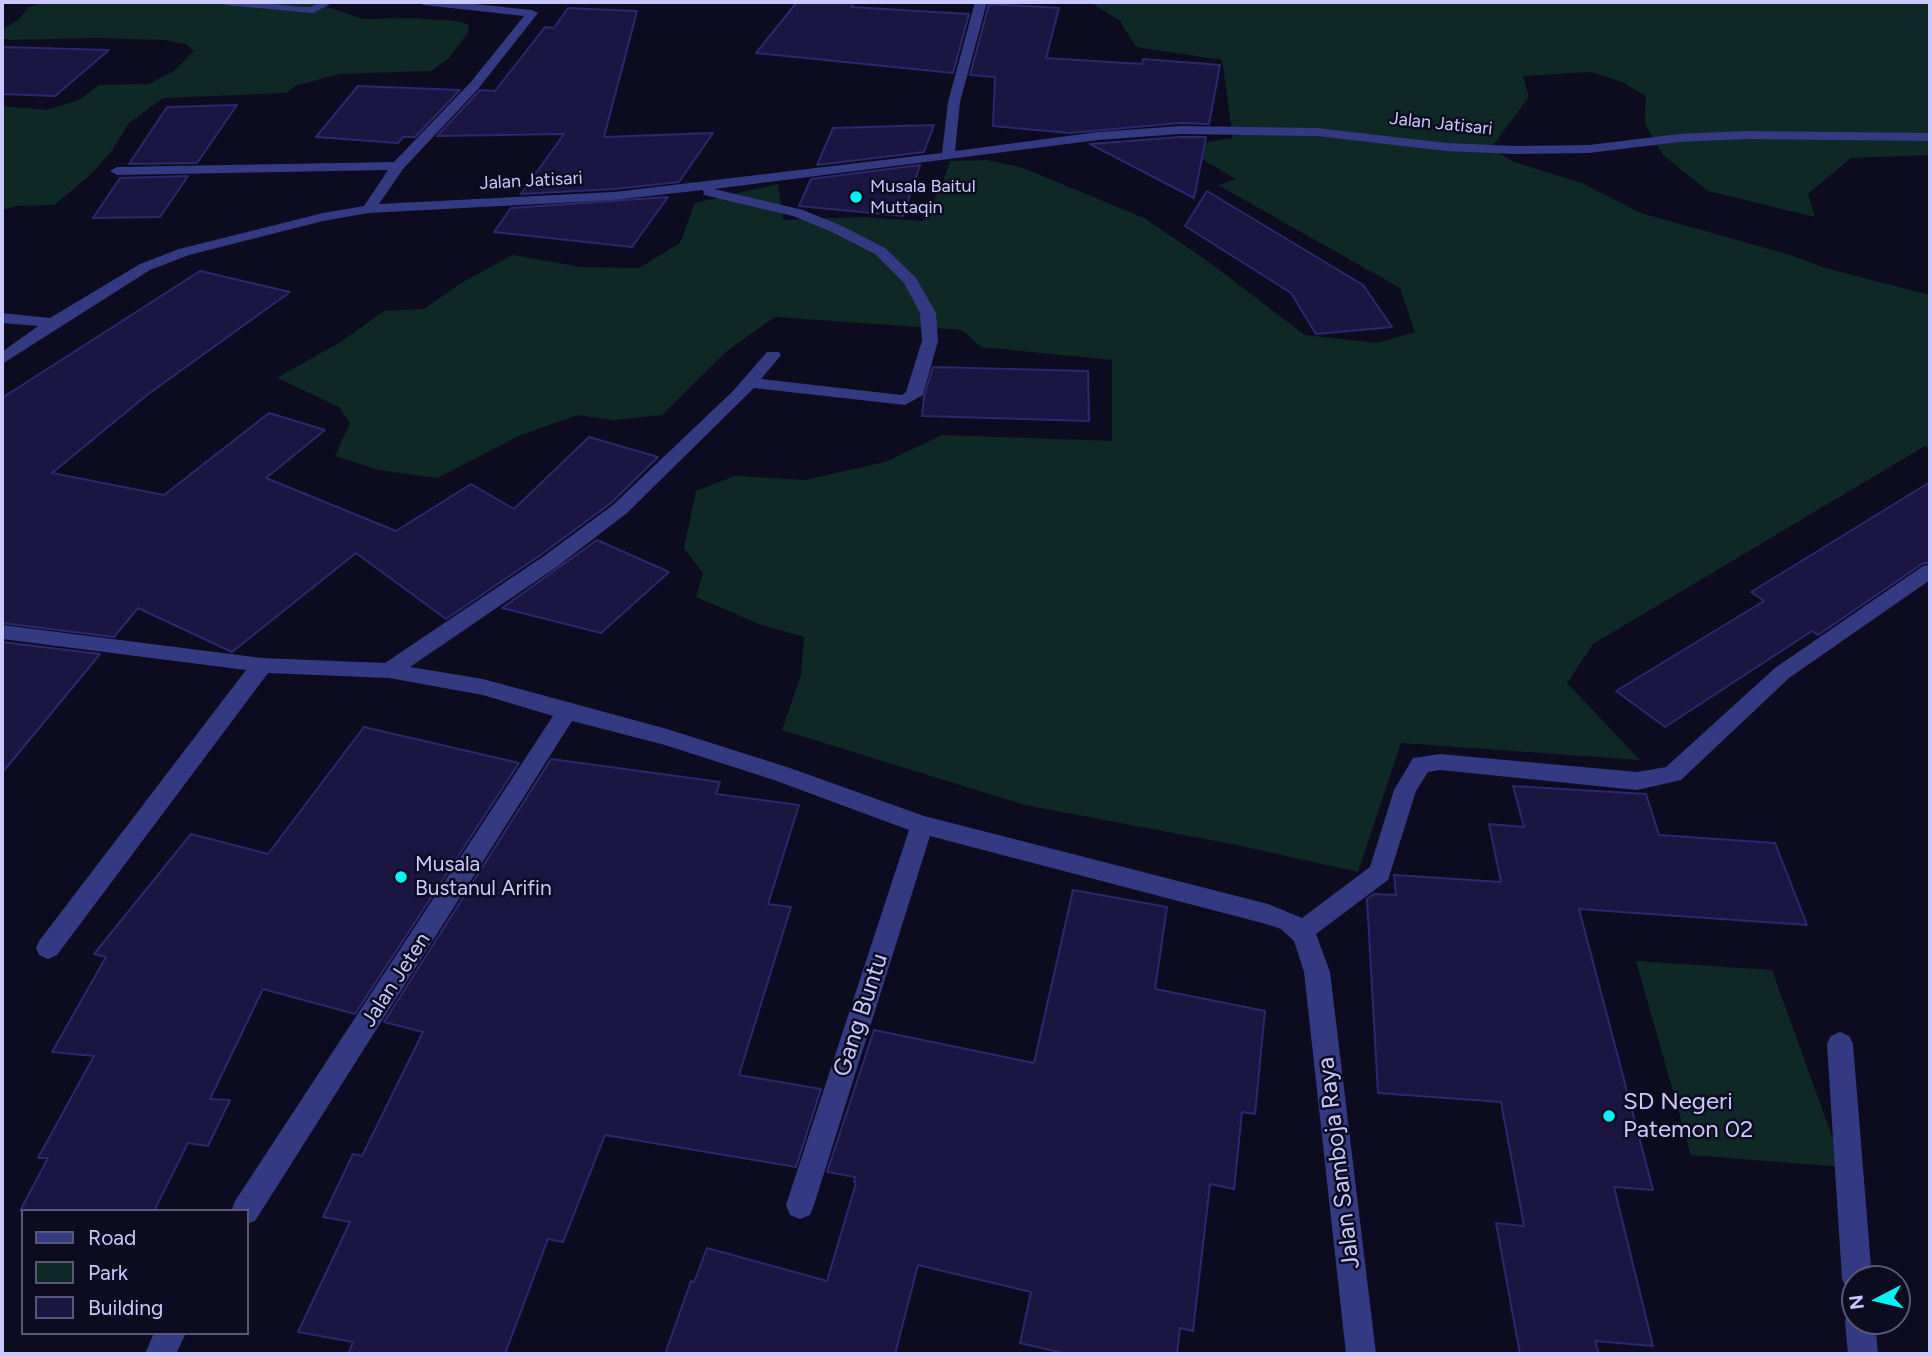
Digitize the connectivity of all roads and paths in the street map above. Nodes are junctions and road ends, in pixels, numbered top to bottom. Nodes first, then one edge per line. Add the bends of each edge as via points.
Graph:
1 (226, 2) edge
2 (328, 2) edge
3 (424, 2) edge
4 (545, 2) edge
5 (981, 2) edge
6 (532, 13) junction
7 (1930, 137) edge
8 (948, 157) junction
9 (398, 166) junction
10 (117, 171) dead end
11 (688, 188) junction
12 (369, 209) junction
13 (2, 318) edge
14 (53, 323) junction
15 (773, 355) dead end
16 (2, 359) edge
17 (750, 383) junction
18 (1930, 571) edge
19 (2, 632) edge
20 (262, 664) junction
21 (389, 671) junction
22 (568, 712) junction
23 (922, 825) junction
24 (1301, 932) junction
25 (48, 948) dead end
26 (1840, 1044) dead end
27 (800, 1205) dead end
28 (246, 1209) edge
29 (1856, 1265) edge
30 (170, 1335) edge
31 (1861, 1335) edge
32 (160, 1354) edge
33 (1362, 1354) edge
34 (1863, 1354) edge

1 - 2 street via 301,10
3 - 6 street
4 - 6 street
5 - 8 street via 954,102
6 - 9 street via 474,86
7 - 8 street, Jalan Jatisari via 1745,135 1588,149 1515,150 1317,132 1180,130 1098,136
8 - 11 street, Jalan Jatisari
9 - 10 street
9 - 12 street
11 - 12 street, Jalan Jatisari
11 - 17 street via 798,213 880,251 911,281 928,313 927,353 914,395 905,400
12 - 14 street, Jalan Jatisari via 184,251 145,267
13 - 14 street
14 - 16 street, Jalan Jatisari
15 - 17 street
17 - 21 street via 620,509
18 - 24 street via 1782,673 1673,774 1637,781 1421,764 1405,790 1380,873
19 - 20 street
20 - 21 street
20 - 25 street
21 - 22 street via 483,687
22 - 23 street via 667,737
22 - 28 street, Jalan Jeten
23 - 24 street via 1268,914 1290,922
23 - 27 street, Gang Buntu
24 - 33 street, Jalan Samboja Raya via 1317,972
26 - 29 street
30 - 32 street
31 - 34 street

